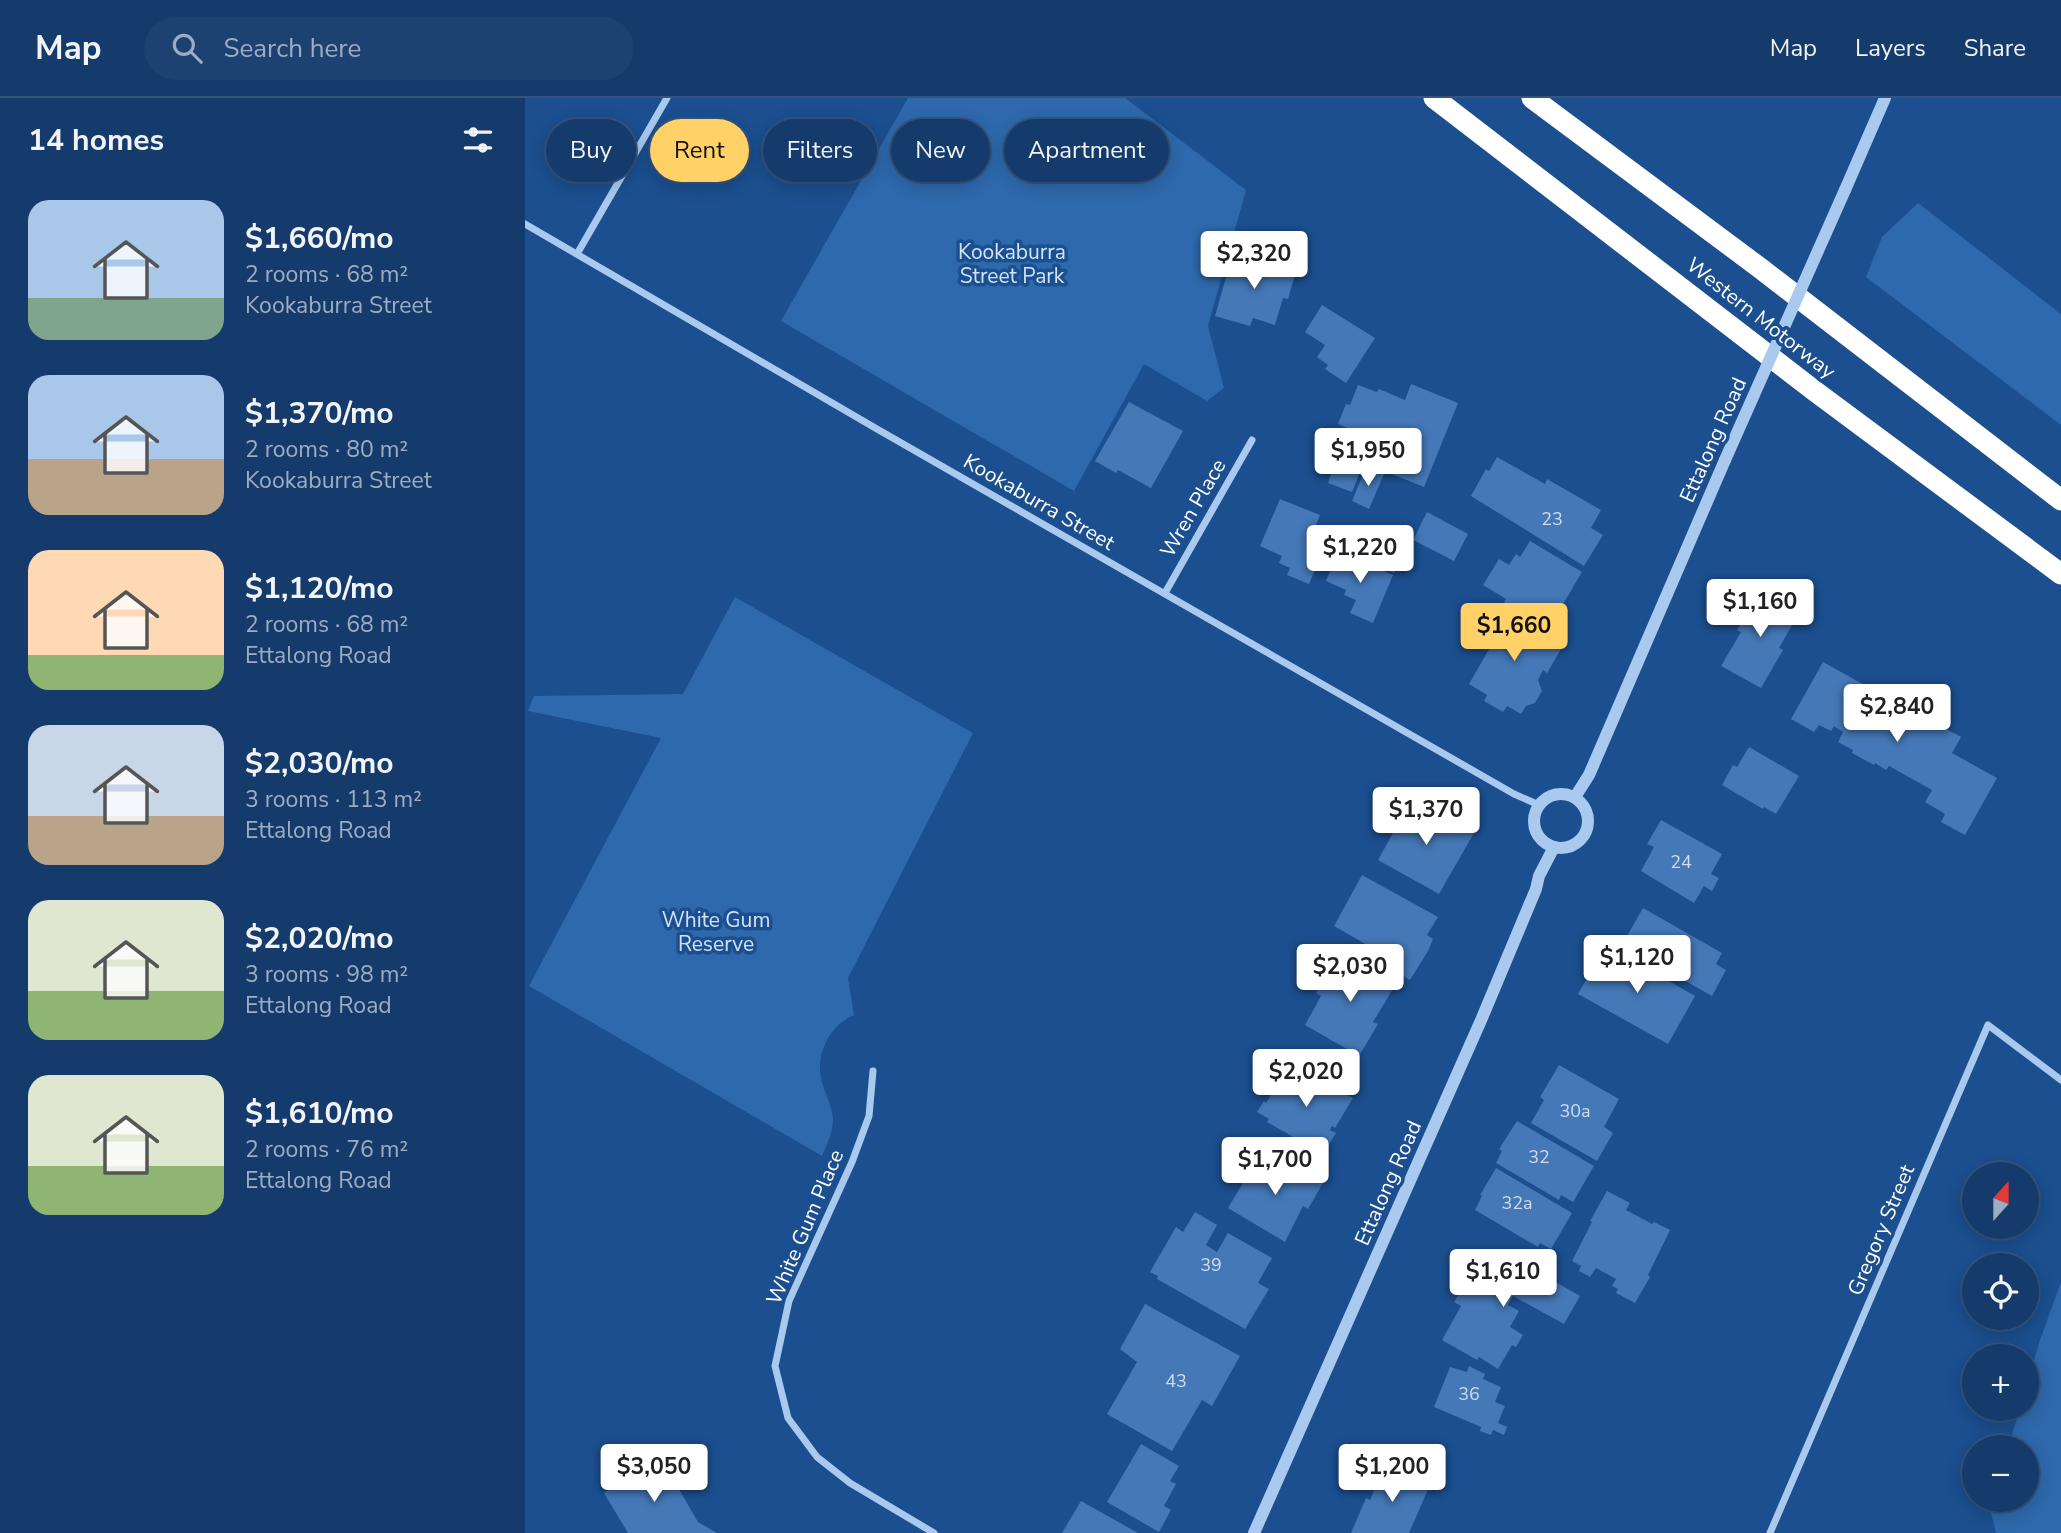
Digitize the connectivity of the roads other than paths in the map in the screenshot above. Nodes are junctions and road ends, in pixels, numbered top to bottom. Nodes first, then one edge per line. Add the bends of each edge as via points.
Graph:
1 (667, 98) edge
2 (1434, 98) edge
3 (1532, 98) edge
4 (1885, 98) edge
5 (525, 224) edge
6 (577, 254) junction
7 (1252, 440) dead end
8 (2061, 500) edge
9 (2061, 573) edge
10 (1165, 593) junction
11 (1575, 797) junction
12 (1539, 805) junction
13 (1554, 847) junction
14 (873, 1071) dead end
15 (2061, 1080) edge
16 (935, 1533) edge
17 (1254, 1533) edge
18 (1770, 1533) edge

1 - 6 street
2 - 9 highway, Western Motorway
3 - 8 highway, Western Motorway
4 - 11 street, Ettalong Road, bridge via 1589,775
5 - 6 street, Kookaburra Street
6 - 10 street, Kookaburra Street
7 - 10 street, Wren Place
10 - 12 street, Kookaburra Street
11 - 12 street via 1558,794
11 - 13 street via 1585,810 1587,827 1578,841
12 - 13 street via 1534,814 1535,831
13 - 17 street, Ettalong Road
14 - 16 street, White Gum Place via 869,1116 789,1301 775,1366 788,1418 817,1457 850,1483
15 - 18 street, Gregory Street via 1988,1025

